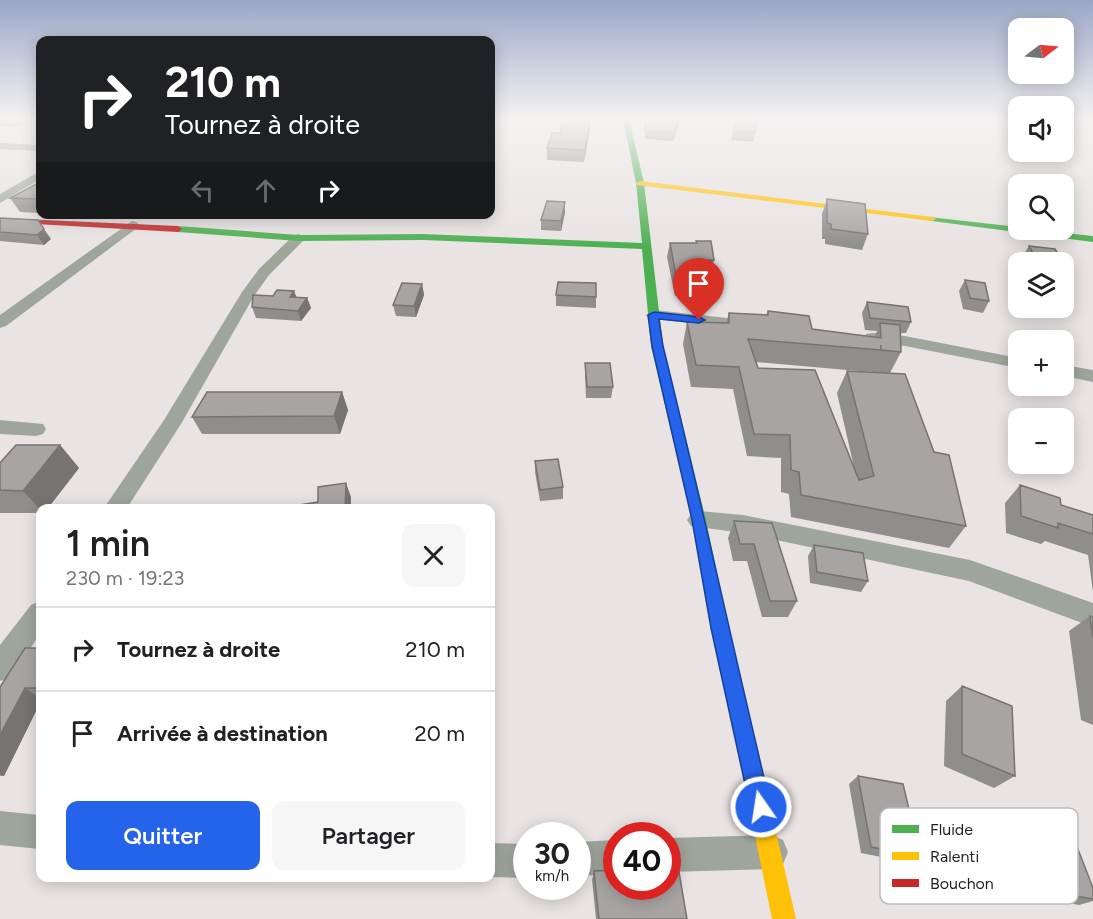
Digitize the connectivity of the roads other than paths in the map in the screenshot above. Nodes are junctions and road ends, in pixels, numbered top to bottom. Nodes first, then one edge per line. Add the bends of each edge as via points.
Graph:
1 (635, 162) edge
2 (36, 176) edge
3 (640, 183) junction
4 (0, 199) edge
5 (0, 220) edge
6 (132, 225) junction
7 (299, 238) junction
8 (1093, 239) edge
9 (645, 246) junction
10 (654, 315) junction
11 (0, 323) edge
12 (768, 327) edge
13 (860, 337) edge
14 (1008, 361) edge
15 (1074, 373) edge
16 (1093, 376) edge
17 (0, 427) edge
18 (36, 429) dead end
19 (118, 504) edge
20 (699, 520) junction
21 (1093, 615) edge
22 (36, 618) edge
23 (0, 668) edge
24 (0, 828) edge
25 (36, 832) edge
26 (771, 852) junction
27 (681, 855) edge
28 (495, 860) edge
29 (513, 861) edge
30 (784, 919) edge

1 - 3 street
2 - 4 street
3 - 8 street
3 - 9 street
5 - 6 street
6 - 7 street
6 - 11 street
7 - 9 street via 423,237
7 - 19 street via 247,295 171,424
9 - 10 street
10 - 12 street
10 - 20 street via 657,346
13 - 14 street via 905,341
15 - 16 street
17 - 18 street
20 - 21 street via 743,524 970,571
20 - 26 street
22 - 23 street
24 - 25 street
26 - 27 street
26 - 30 street
28 - 29 street

